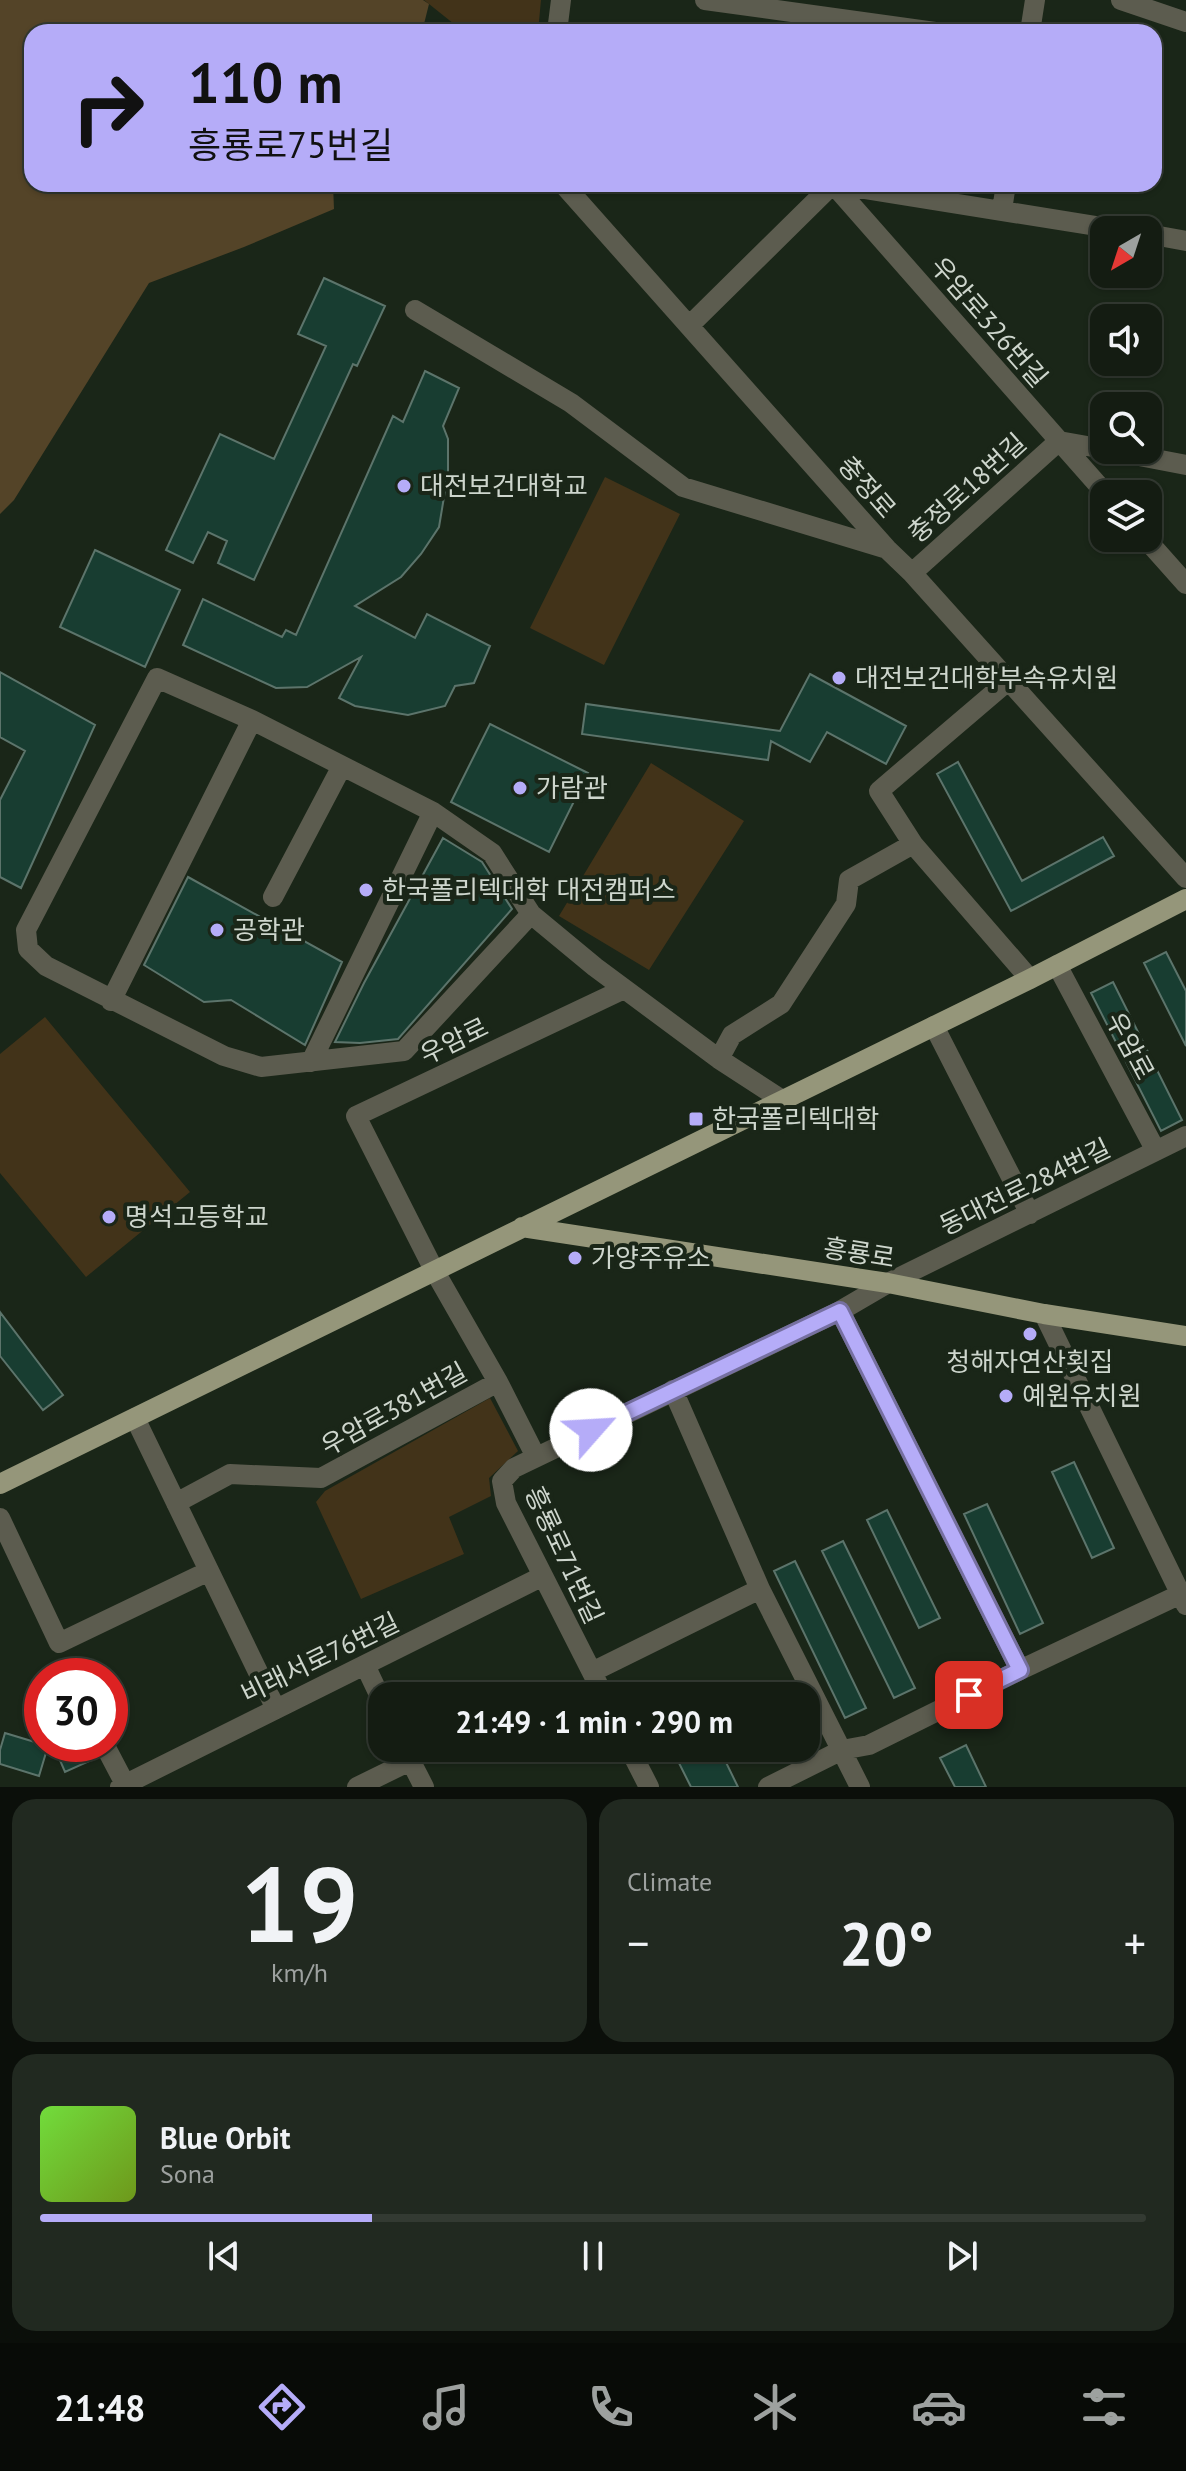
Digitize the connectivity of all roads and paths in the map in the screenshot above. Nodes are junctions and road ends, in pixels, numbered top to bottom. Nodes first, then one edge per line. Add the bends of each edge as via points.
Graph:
1 (561, 0) edge
2 (705, 0) edge
3 (1035, 0) edge
4 (1121, 0) edge
5 (1186, 22) edge
6 (558, 24) edge
7 (878, 24) edge
8 (1031, 24) edge
9 (570, 192) edge
10 (825, 192) edge
11 (840, 192) edge
12 (885, 192) edge
13 (1005, 192) edge
14 (1002, 210) junction
15 (1090, 225) edge
16 (1162, 237) edge
17 (1186, 241) edge
18 (415, 310) dead end
19 (690, 325) junction
20 (1059, 441) junction
21 (1090, 447) edge
22 (1162, 460) edge
23 (1186, 465) edge
24 (1094, 480) edge
25 (887, 549) junction
26 (1157, 552) edge
27 (912, 573) junction
28 (1186, 584) edge
29 (1008, 681) junction
30 (252, 720) junction
31 (342, 766) junction
32 (433, 812) junction
33 (913, 844) junction
34 (1186, 878) edge
35 (273, 897) dead end
36 (1186, 899) edge
37 (531, 914) junction
38 (1057, 965) junction
39 (1030, 979) junction
40 (622, 990) junction
41 (111, 1001) junction
42 (934, 1026) junction
43 (719, 1059) junction
44 (311, 1062) junction
45 (782, 1100) junction
46 (1185, 1140) edge
47 (1156, 1151) junction
48 (1030, 1214) junction
49 (522, 1227) junction
50 (434, 1270) junction
51 (888, 1283) junction
52 (840, 1311) junction
53 (1044, 1314) junction
54 (1186, 1336) edge
55 (498, 1382) junction
56 (673, 1390) junction
57 (135, 1418) junction
58 (536, 1457) junction
59 (0, 1484) edge
60 (176, 1503) junction
61 (0, 1518) edge
62 (209, 1571) junction
63 (543, 1576) junction
64 (760, 1589) junction
65 (1184, 1600) edge
66 (365, 1665) junction
67 (1020, 1670) junction
68 (592, 1672) junction
69 (373, 1682) edge
70 (597, 1682) edge
71 (276, 1709) junction
72 (842, 1750) junction
73 (112, 1762) edge
74 (396, 1762) edge
75 (411, 1762) edge
76 (636, 1762) edge
77 (122, 1786) edge
78 (357, 1787) edge
79 (424, 1787) edge
80 (649, 1787) edge
81 (768, 1787) edge
82 (860, 1787) edge

1 - 6 street
2 - 7 street
3 - 8 street
4 - 5 street
9 - 19 street, 충정로
10 - 19 street
11 - 20 street, 우암로326번길
12 - 14 street
13 - 14 street
14 - 15 street
16 - 17 street
18 - 25 street via 571,403 683,487
19 - 25 street, 충정로
20 - 21 street, 충정로18번길
20 - 24 street, 우암로326번길
20 - 27 street, 충정로18번길
22 - 23 street, 충정로18번길
25 - 27 street, 충정로
26 - 28 street
27 - 29 street, 충정로
29 - 33 street via 879,791
29 - 34 street, 충정로
30 - 31 street
30 - 41 street
30 - 41 street via 157,678 26,930 28,949 46,966
31 - 32 street
31 - 35 street
32 - 37 street via 492,853
32 - 44 street
33 - 39 street
33 - 43 street via 849,880 846,904 781,1004 732,1035
36 - 38 main road
37 - 40 street
37 - 44 street via 404,1051
38 - 39 main road
38 - 47 street, 우암로
39 - 42 main road
40 - 43 street
40 - 50 street, 우암로 via 356,1116
41 - 44 street via 224,1056 261,1067
42 - 45 main road
42 - 48 street
43 - 45 street
45 - 49 main road
46 - 47 street, 동대전로284번길
47 - 48 street, 동대전로284번길
48 - 51 street, 동대전로284번길
49 - 50 main road
49 - 51 main road, 흥룡로
50 - 55 street, 우암로
50 - 57 main road
51 - 52 street, 흥룡로71번길
51 - 53 main road, 흥룡로
52 - 56 street, 흥룡로71번길
52 - 67 street
53 - 54 main road, 흥룡로
53 - 65 street
55 - 58 street, 우암로
55 - 60 street, 우암로381번길 via 321,1478 230,1474
56 - 58 street, 흥룡로71번길
56 - 64 street
57 - 59 main road
57 - 60 street
58 - 63 street, 흥룡로71번길 via 502,1481 506,1503
60 - 62 street
61 - 62 street via 59,1643
62 - 71 street
63 - 66 street, 비래서로76번길
63 - 68 street, 흥룡로71번길
64 - 68 street
64 - 72 street
65 - 67 street
66 - 69 street
66 - 71 street, 비래서로76번길
67 - 72 street via 869,1745
68 - 70 street, 흥룡로71번길
71 - 77 street, 비래서로76번길
72 - 81 street
72 - 82 street
73 - 77 street
74 - 78 street
75 - 79 street
76 - 80 street

